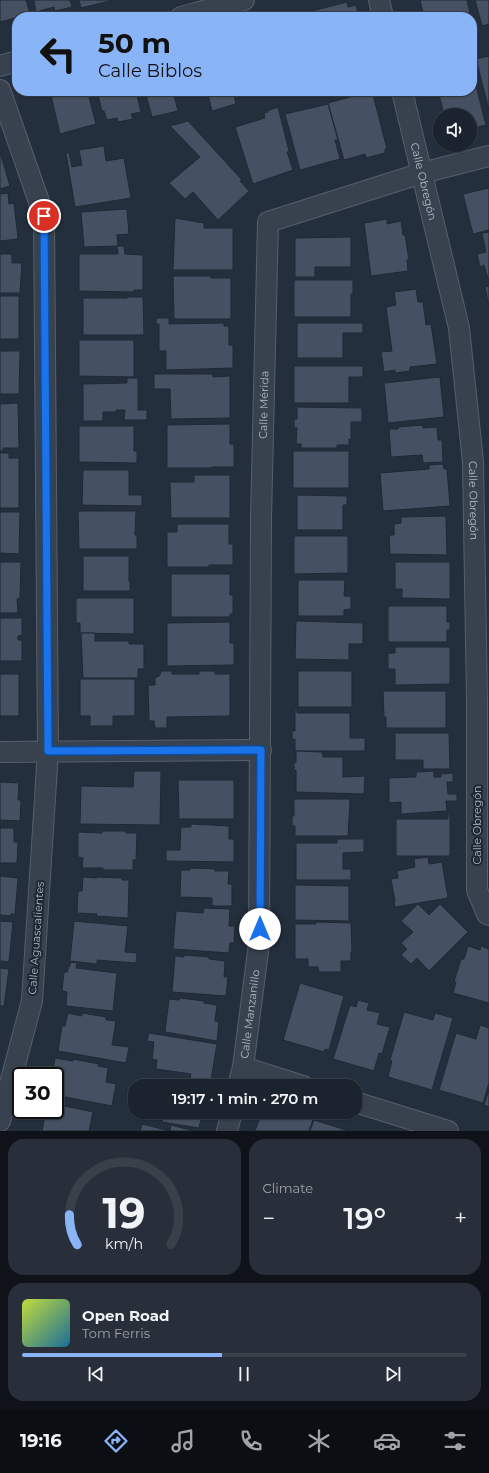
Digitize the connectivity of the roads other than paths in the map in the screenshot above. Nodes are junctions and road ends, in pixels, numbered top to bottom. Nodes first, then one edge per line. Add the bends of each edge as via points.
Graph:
1 (244, 0) edge
2 (379, 0) edge
3 (200, 12) edge
4 (382, 12) edge
5 (12, 62) edge
6 (0, 66) edge
7 (0, 90) edge
8 (403, 96) edge
9 (489, 156) edge
10 (422, 173) junction
11 (483, 701) edge
12 (261, 750) junction
13 (48, 751) junction
14 (0, 752) edge
15 (489, 915) edge
16 (241, 1077) edge
17 (255, 1079) edge
18 (362, 1104) edge
19 (230, 1119) edge
20 (0, 1121) edge
21 (227, 1131) edge
22 (448, 1131) edge

1 - 3 street
2 - 4 street
5 - 6 street
7 - 13 street, Calle Aguascalientes via 44,216
8 - 10 street, Calle Obregón
9 - 10 street
10 - 11 street, Calle Obregón via 458,328 473,462
10 - 12 street, Calle Mérida via 268,222 261,518
11 - 15 street, Calle Obregón via 477,890
12 - 13 street
12 - 16 street, Calle Manzanillo via 260,944
13 - 14 street
13 - 20 street, Calle Aguascalientes via 32,1001
16 - 17 street
18 - 22 street
19 - 21 street

